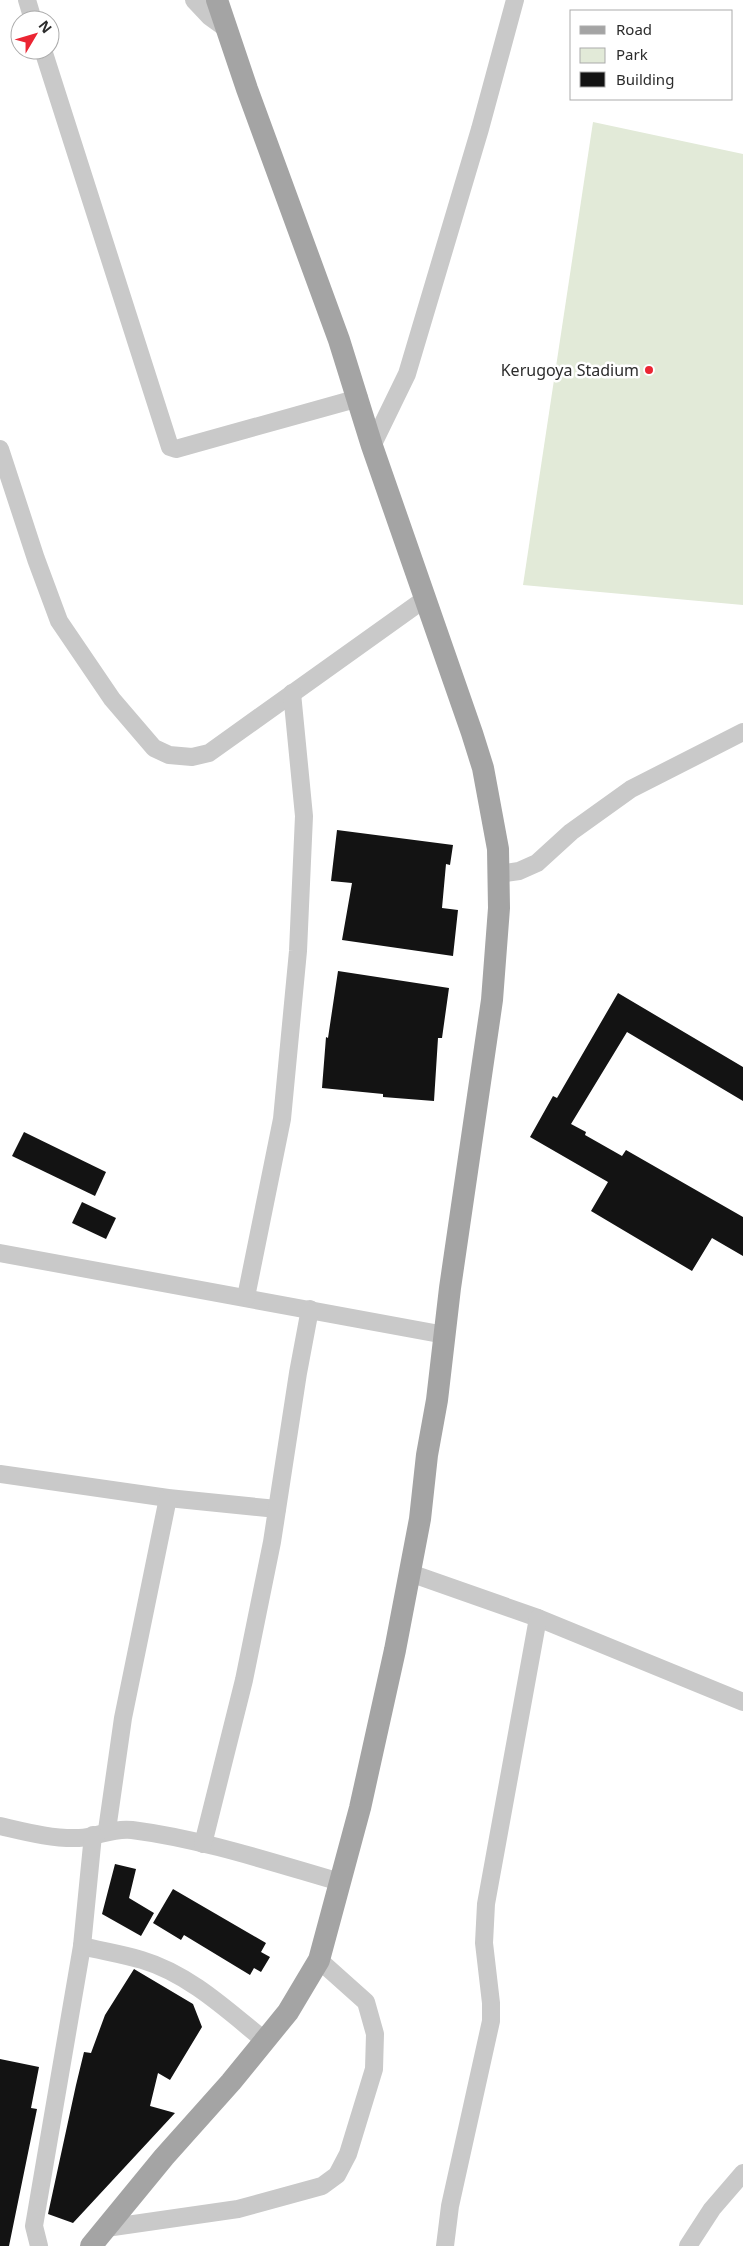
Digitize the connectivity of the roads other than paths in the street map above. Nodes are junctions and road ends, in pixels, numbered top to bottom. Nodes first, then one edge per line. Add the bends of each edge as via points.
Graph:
1 (194, 0) edge
2 (217, 0) edge
3 (515, 0) edge
4 (228, 30) junction
5 (46, 60) edge
6 (358, 398) junction
7 (372, 446) junction
8 (0, 449) edge
9 (426, 598) junction
10 (292, 693) junction
11 (743, 732) edge
12 (499, 874) junction
13 (0, 1253) edge
14 (246, 1297) junction
15 (310, 1309) junction
16 (445, 1335) junction
17 (0, 1474) edge
18 (168, 1498) junction
19 (277, 1509) junction
20 (410, 1573) junction
21 (538, 1618) junction
22 (743, 1702) edge
23 (0, 1826) edge
24 (100, 1833) junction
25 (203, 1844) junction
26 (340, 1882) junction
27 (82, 1946) junction
28 (319, 1960) junction
29 (264, 2040) junction
30 (743, 2172) edge
31 (106, 2228) junction
32 (39, 2246) edge
33 (91, 2246) edge
34 (445, 2246) edge
35 (688, 2246) edge

1 - 4 street via 210,18
2 - 4 main road
3 - 7 street via 406,374
4 - 6 main road
5 - 6 street via 170,447 176,449
6 - 7 main road
7 - 9 main road
8 - 10 street via 59,621 112,699 154,748 169,755 192,757 208,753
9 - 10 street
9 - 12 main road via 483,768 494,822
10 - 14 street via 304,816 298,951 282,1120
11 - 12 street via 630,789 582,823 537,863
12 - 16 main road via 500,908 492,1000
13 - 14 street
14 - 15 street
15 - 16 street
15 - 19 street
16 - 20 main road
17 - 18 street
18 - 19 street
18 - 24 street
19 - 25 street via 244,1680
20 - 21 street
20 - 26 main road via 376,1743
21 - 22 street
21 - 34 street via 486,1904 484,1943 491,2021 450,2206
23 - 24 street via 54,1838
24 - 25 street via 131,1830
24 - 27 street
25 - 26 street
26 - 28 main road
27 - 29 street via 143,1961 182,1978
27 - 32 street via 34,2226
28 - 29 main road via 288,2012
28 - 31 street via 366,2002 375,2034 374,2069 348,2154 337,2175 322,2186 238,2209
29 - 31 main road
30 - 35 street via 712,2209
31 - 33 main road

